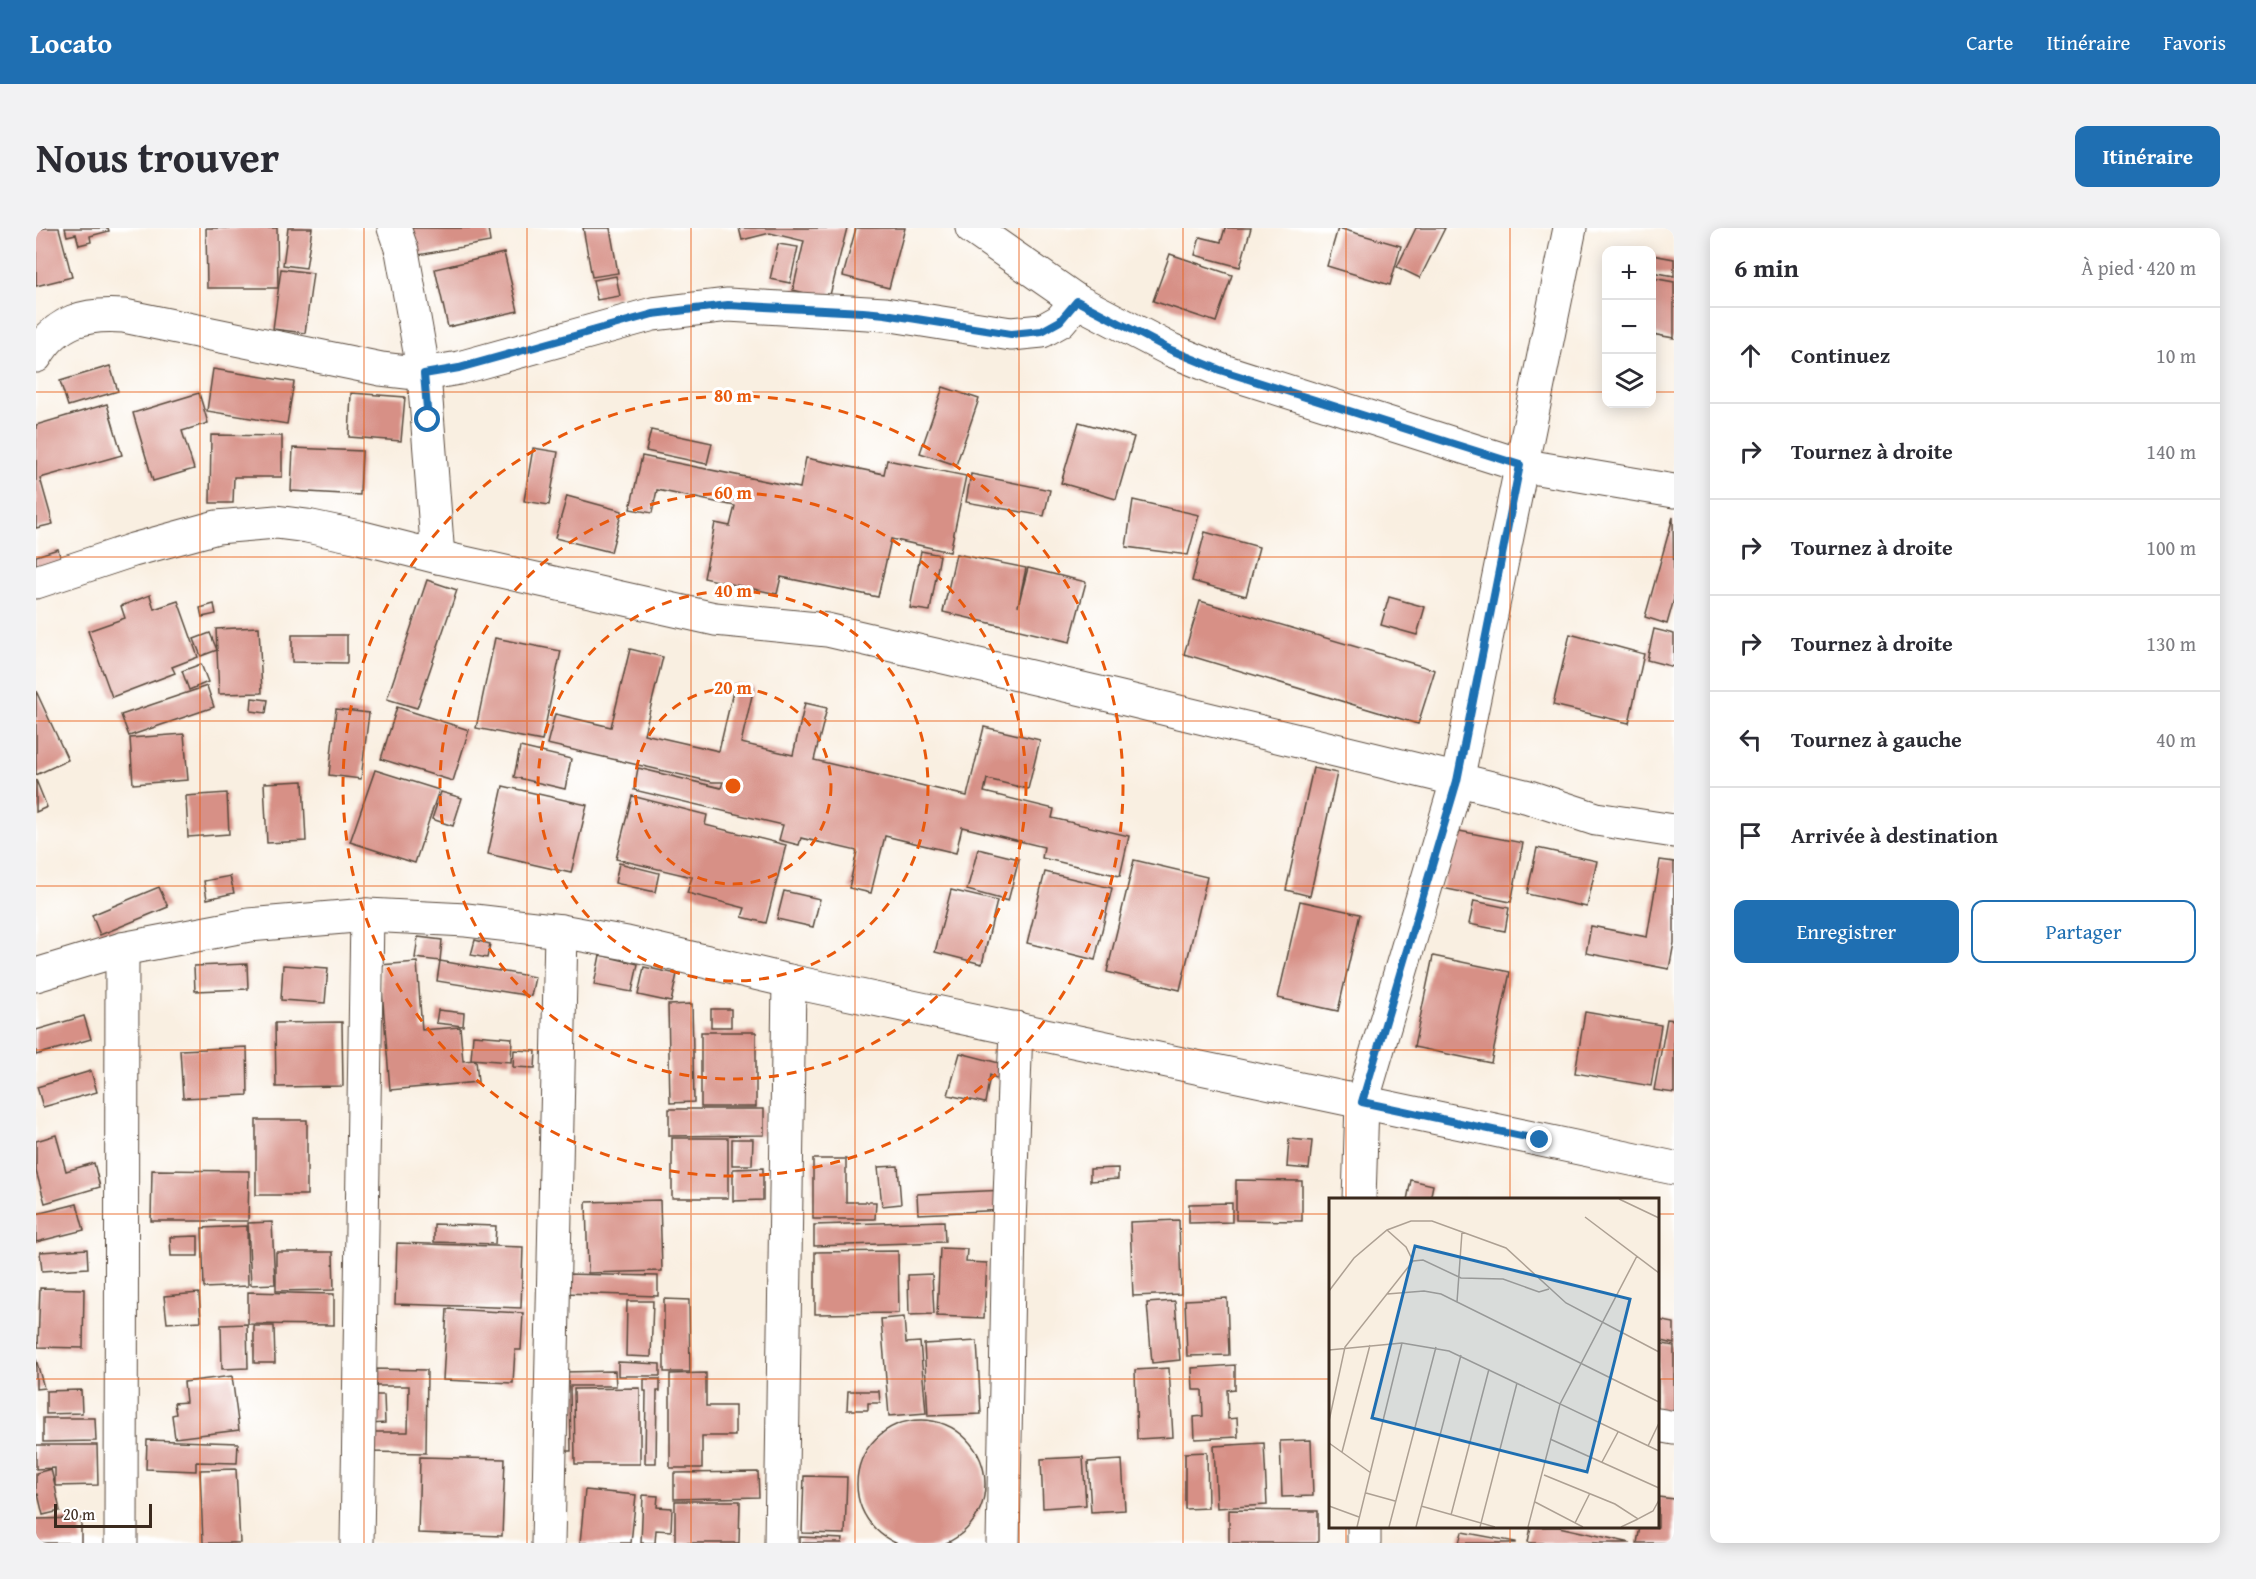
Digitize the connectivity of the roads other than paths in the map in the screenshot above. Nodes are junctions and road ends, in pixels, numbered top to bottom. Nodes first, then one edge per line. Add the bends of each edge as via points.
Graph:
1 (394, 228) edge
2 (972, 228) edge
3 (1570, 228) edge
4 (1077, 301) junction
5 (41, 342) edge
6 (424, 374) junction
7 (1520, 465) junction
8 (1674, 491) edge
9 (438, 557) junction
10 (36, 582) edge
11 (1457, 781) junction
12 (1674, 831) edge
13 (367, 915) junction
14 (561, 931) junction
15 (122, 949) junction
16 (36, 975) edge
17 (789, 981) junction
18 (1016, 1028) junction
19 (1362, 1102) junction
20 (1674, 1168) edge
21 (1359, 1198) edge
22 (1659, 1425) edge
23 (1674, 1428) edge
24 (121, 1543) edge
25 (357, 1543) edge
26 (548, 1543) edge
27 (780, 1543) edge
28 (1004, 1543) edge

1 - 6 street via 402,251
2 - 4 street
3 - 7 street
4 - 6 street via 1060,321 1042,331 1011,334 885,314 728,305 653,314 459,368
4 - 7 street via 1171,350 1220,370
5 - 6 street via 83,317 103,314
6 - 9 street
7 - 8 street
7 - 11 street
9 - 10 street via 307,526 258,523 180,536
9 - 11 street via 715,619 827,630
11 - 12 street via 1529,797 1596,819
11 - 19 street
13 - 14 street via 466,920
13 - 15 street via 249,925
13 - 25 street
14 - 17 street
14 - 26 street
15 - 16 street
15 - 24 street
17 - 18 street
17 - 27 street
18 - 19 street
18 - 28 street
19 - 20 street
19 - 21 street
22 - 23 street

